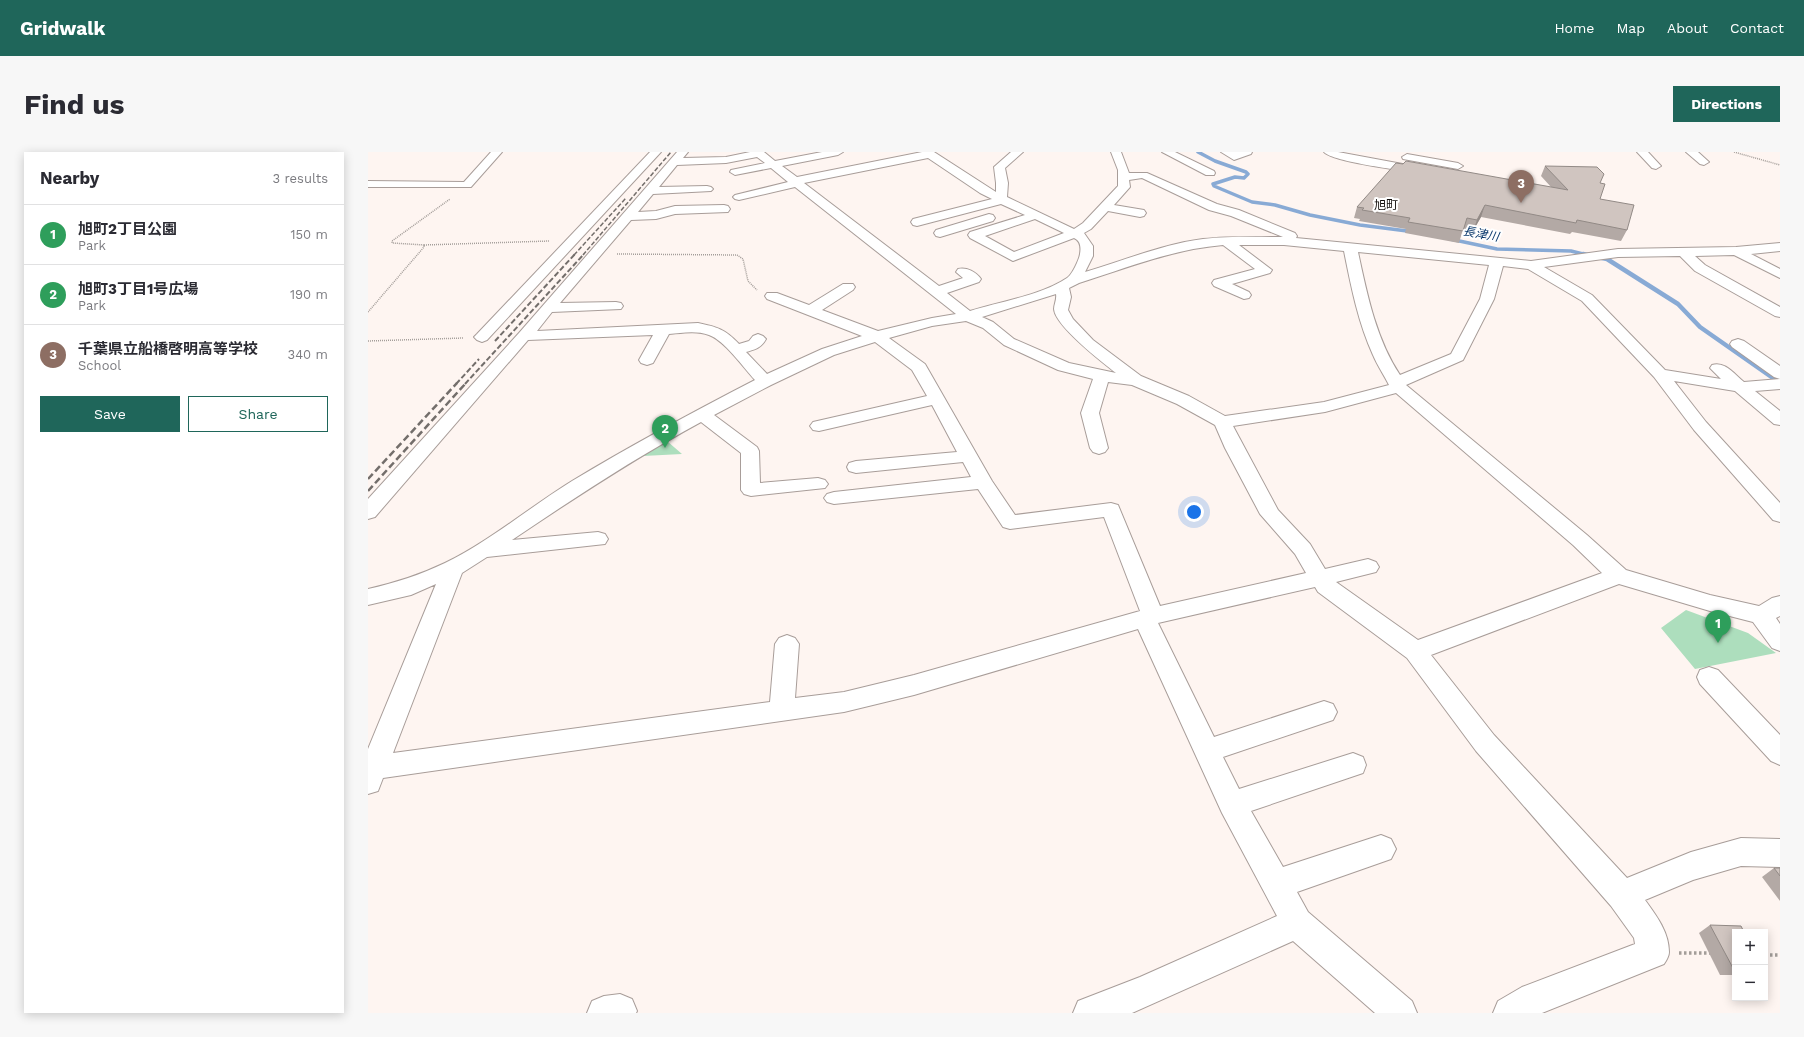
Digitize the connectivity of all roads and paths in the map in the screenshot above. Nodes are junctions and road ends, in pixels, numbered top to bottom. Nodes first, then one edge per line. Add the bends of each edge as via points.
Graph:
1 (497, 152) edge
2 (656, 152) edge
3 (838, 152) edge
4 (1018, 152) edge
5 (1116, 152) edge
6 (1167, 152) edge
7 (1226, 152) edge
8 (1247, 152) edge
9 (1329, 152) edge
10 (1642, 152) edge
11 (1691, 152) edge
12 (1734, 152) edge
13 (758, 153) edge
14 (929, 153) edge
15 (1400, 155) dead end
16 (1421, 156) edge
17 (678, 157) edge
18 (1704, 162) dead end
19 (773, 164) junction
20 (1780, 165) edge
21 (1458, 166) dead end
22 (1656, 166) dead end
23 (735, 172) dead end
24 (1210, 173) dead end
25 (1124, 177) junction
26 (1462, 178) edge
27 (794, 180) junction
28 (368, 184) edge
29 (467, 185) junction
30 (707, 189) dead end
31 (649, 191) junction
32 (741, 192) dead end
33 (1001, 200) junction
34 (1107, 207) junction
35 (724, 209) dead end
36 (1021, 209) junction
37 (1140, 213) dead end
38 (1036, 215) junction
39 (628, 216) junction
40 (917, 222) dead end
41 (1076, 232) junction
42 (940, 233) dead end
43 (573, 241) junction
44 (1226, 241) junction
45 (1308, 243) junction
46 (424, 245) junction
47 (1350, 247) junction
48 (1780, 247) edge
49 (1736, 251) junction
50 (1683, 252) junction
51 (595, 254) junction
52 (1497, 262) junction
53 (1531, 265) junction
54 (963, 272) dead end
55 (1780, 274) edge
56 (1068, 283) junction
57 (848, 287) dead end
58 (936, 292) junction
59 (1244, 295) dead end
60 (772, 296) joint
61 (616, 306) dead end
62 (548, 308) junction
63 (810, 310) junction
64 (368, 312) edge
65 (1780, 313) edge
66 (968, 316) junction
67 (664, 330) junction
68 (524, 336) junction
69 (877, 336) junction
70 (482, 337) joint
71 (758, 338) dead end
72 (368, 341) edge
73 (1738, 344) dead end
74 (736, 350) junction
75 (647, 360) dead end
76 (1718, 368) dead end
77 (1660, 374) junction
78 (1780, 374) edge
79 (1102, 376) junction
80 (1135, 380) junction
81 (765, 382) junction
82 (1780, 384) edge
83 (1398, 385) junction
84 (1740, 387) junction
85 (937, 399) junction
86 (702, 415) junction
87 (1780, 420) edge
88 (1222, 422) junction
89 (819, 426) dead end
90 (1099, 448) dead end
91 (969, 456) junction
92 (856, 467) dead end
93 (983, 482) junction
94 (818, 484) dead end
95 (834, 498) dead end
96 (368, 512) edge
97 (1780, 515) edge
98 (598, 539) dead end
99 (483, 550) junction
100 (1368, 567) dead end
101 (453, 568) junction
102 (1618, 576) junction
103 (1319, 577) junction
104 (368, 597) edge
105 (1774, 613) edge
106 (1148, 617) junction
107 (1780, 642) edge
108 (787, 644) dead end
109 (1415, 651) junction
110 (1708, 677) dead end
111 (782, 710) junction
112 (1324, 712) dead end
113 (1206, 751) junction
114 (1780, 753) edge
115 (1353, 765) dead end
116 (371, 775) edge
117 (1232, 804) junction
118 (1381, 849) dead end
119 (1780, 854) edge
120 (1277, 884) junction
121 (1622, 895) junction
122 (1297, 923) junction
123 (1675, 952) dead end
124 (1718, 952) edge
125 (1768, 955) edge
126 (1780, 956) edge
127 (1090, 1013) edge
128 (1400, 1013) edge
129 (1510, 1013) edge

1 - 29 street
2 - 43 street
3 - 19 street
4 - 33 street via 999,167 1002,183
5 - 25 street
6 - 24 street
7 - 8 street via 1234,157
9 - 26 street via 1339,156
10 - 22 street
11 - 18 street
12 - 20 path
13 - 17 street via 726,160
13 - 19 street
14 - 27 street
14 - 33 street
15 - 16 street
16 - 21 street
17 - 31 street
19 - 23 street
19 - 27 street
25 - 34 street via 1124,187
25 - 45 street via 1143,174 1213,207 1235,213
27 - 32 street
27 - 58 street
28 - 29 street
29 - 46 path via 392,241
30 - 31 street
31 - 39 street
33 - 36 street
33 - 40 street
34 - 37 street
34 - 41 street via 1087,226
35 - 39 street via 675,210 656,215
36 - 38 street
36 - 42 street
38 - 41 street
38 - 41 street via 974,235 1013,258
39 - 51 street
41 - 56 street via 1087,246 1086,256
43 - 46 path
43 - 70 street
44 - 45 street
44 - 56 street via 1175,249
44 - 59 street via 1265,270 1220,283
45 - 47 street
46 - 64 path
47 - 52 street
47 - 83 street via 1368,322 1386,369
48 - 49 street
49 - 50 street
49 - 55 street
50 - 53 street via 1618,252
50 - 65 street via 1700,268
51 - 60 path via 737,255 743,259 748,281 753,289
51 - 62 street
52 - 53 street
52 - 83 street via 1487,299 1457,357
53 - 77 street via 1587,298
54 - 58 street via 974,279
56 - 66 street via 1048,293
56 - 80 street via 1061,310 1067,321 1088,343
57 - 63 street
58 - 66 street
60 - 63 street
61 - 62 street
62 - 68 street
63 - 69 street
66 - 69 street
66 - 79 street via 988,325 1009,342 1064,367
67 - 68 street
67 - 74 street via 698,328 713,331 723,336
67 - 75 street
68 - 96 street
69 - 81 street via 828,352
69 - 85 street via 919,367
70 - 72 path
71 - 74 street via 755,344
73 - 78 street
74 - 81 street
76 - 84 street
77 - 84 street
77 - 97 street via 1700,426
79 - 80 street
79 - 90 street via 1090,414
80 - 88 street via 1183,400
81 - 86 street
82 - 84 street
83 - 88 street via 1325,407
83 - 102 street via 1580,540
84 - 87 street
85 - 89 street
85 - 91 street
86 - 94 street via 750,451 751,490
86 - 99 street via 578,486
88 - 103 street via 1270,514 1303,549
91 - 92 street
91 - 93 street
93 - 95 street
93 - 106 street via 1010,522 1111,510
98 - 99 street
99 - 101 street
100 - 103 street
101 - 104 street via 403,589
101 - 116 street
102 - 105 street via 1710,602
102 - 109 street
103 - 106 street
103 - 109 street via 1326,586
105 - 107 street
106 - 111 street via 914,685 844,702
106 - 113 street
108 - 111 street
109 - 121 street via 1485,744
110 - 114 street
111 - 116 street
112 - 113 street
113 - 117 street
115 - 117 street
117 - 120 street
118 - 120 street
119 - 121 street via 1733,854 1691,866
120 - 122 street
121 - 129 street via 1649,932 1653,953 1534,999
122 - 127 street via 1146,991
122 - 128 street
123 - 124 path
125 - 126 path

